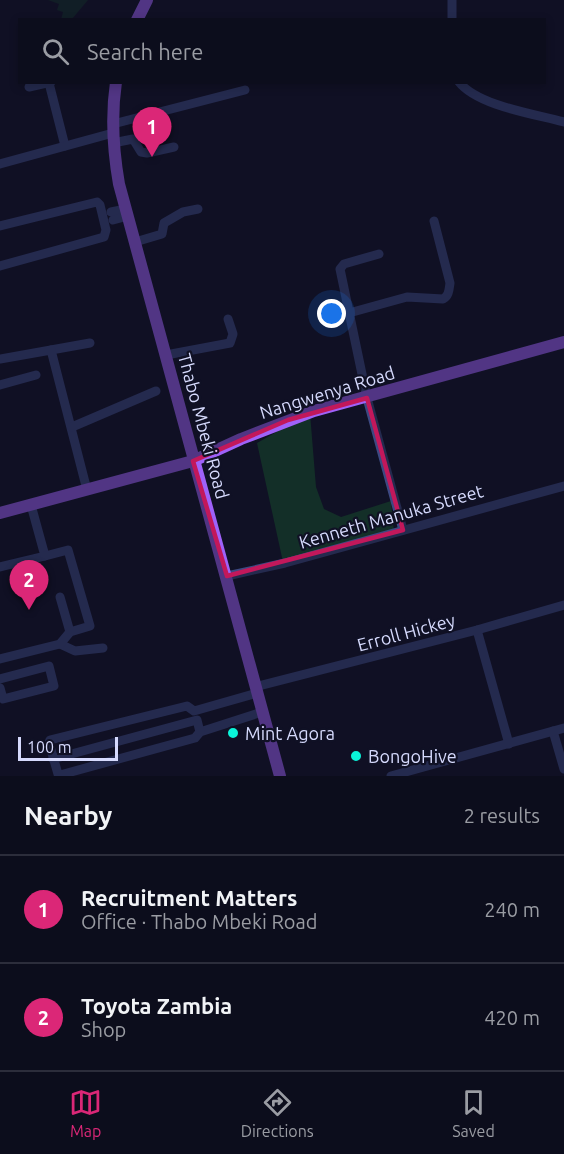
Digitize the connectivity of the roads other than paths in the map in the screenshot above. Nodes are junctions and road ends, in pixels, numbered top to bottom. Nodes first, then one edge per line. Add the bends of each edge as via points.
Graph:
1 (147, 0) edge
2 (452, 0) edge
3 (138, 18) edge
4 (452, 18) edge
5 (45, 84) edge
6 (50, 84) edge
7 (116, 84) edge
8 (460, 84) edge
9 (29, 87) dead end
10 (245, 90) dead end
11 (564, 122) edge
12 (113, 134) junction
13 (65, 146) junction
14 (174, 147) dead end
15 (0, 164) edge
16 (198, 209) dead end
17 (127, 212) junction
18 (108, 217) junction
19 (434, 222) dead end
20 (0, 226) edge
21 (135, 242) junction
22 (379, 254) dead end
23 (0, 266) edge
24 (349, 313) junction
25 (228, 319) dead end
26 (564, 342) edge
27 (90, 343) dead end
28 (51, 351) junction
29 (166, 355) junction
30 (0, 359) edge
31 (36, 375) dead end
32 (0, 384) edge
33 (156, 391) dead end
34 (367, 398) junction
35 (72, 427) junction
36 (193, 461) junction
37 (564, 486) edge
38 (87, 490) junction
39 (31, 505) junction
40 (0, 513) edge
41 (403, 530) junction
42 (45, 556) junction
43 (0, 567) edge
44 (227, 576) junction
45 (60, 597) dead end
46 (564, 605) edge
47 (477, 630) junction
48 (70, 632) junction
49 (60, 644) junction
50 (103, 648) dead end
51 (0, 659) edge
52 (0, 679) edge
53 (0, 688) edge
54 (256, 690) junction
55 (234, 699) junction
56 (262, 712) junction
57 (196, 716) junction
58 (240, 719) junction
59 (564, 728) edge
60 (553, 731) junction
61 (200, 732) junction
62 (509, 744) junction
63 (53, 759) junction
64 (434, 765) junction
65 (564, 769) edge
66 (280, 776) edge
67 (391, 776) edge
68 (437, 776) edge

1 - 3 main road
2 - 4 street
5 - 9 street
6 - 13 street
7 - 12 main road, Thabo Mbeki Road
8 - 11 street via 489,102
10 - 12 street
12 - 13 street
12 - 14 street via 133,139 141,152
12 - 17 main road, Thabo Mbeki Road
13 - 15 street
16 - 21 street via 164,223 162,234
17 - 18 street
17 - 21 main road, Thabo Mbeki Road
18 - 20 street via 95,202
18 - 23 street via 104,237
19 - 24 street via 450,283 445,298 407,297
21 - 29 main road, Thabo Mbeki Road
22 - 24 street via 341,266
24 - 34 street
25 - 29 street via 233,334 230,343
26 - 34 main road, Nangwenya Road
27 - 28 street
28 - 30 street
28 - 35 street
29 - 36 main road, Thabo Mbeki Road
31 - 32 street
33 - 35 street
34 - 36 main road, Nangwenya Road via 288,420
34 - 41 street
35 - 38 street
36 - 38 main road, Nangwenya Road
36 - 44 main road, Thabo Mbeki Road
37 - 41 street, Kenneth Manuka Street
38 - 39 main road, Nangwenya Road
39 - 40 main road, Nangwenya Road
39 - 42 street
41 - 44 street, Kenneth Manuka Street
42 - 43 street
42 - 48 street via 68,550 90,626
44 - 54 main road, Thabo Mbeki Road
45 - 48 street
46 - 47 street, Erroll Hickey
47 - 54 street, Erroll Hickey
47 - 62 street
48 - 49 street
49 - 50 street via 75,651
49 - 51 street
52 - 53 street via 49,666 54,686 3,699
54 - 55 street, Erroll Hickey
54 - 56 main road, Thabo Mbeki Road
55 - 57 street, Erroll Hickey
55 - 58 street
56 - 58 street
56 - 66 main road, Thabo Mbeki Road
57 - 61 street
57 - 63 street
57 - 63 street via 187,706 50,740
58 - 61 street
59 - 60 street
60 - 62 street
60 - 65 street
61 - 63 street via 195,738 60,775
62 - 64 street
64 - 67 street
64 - 68 street

